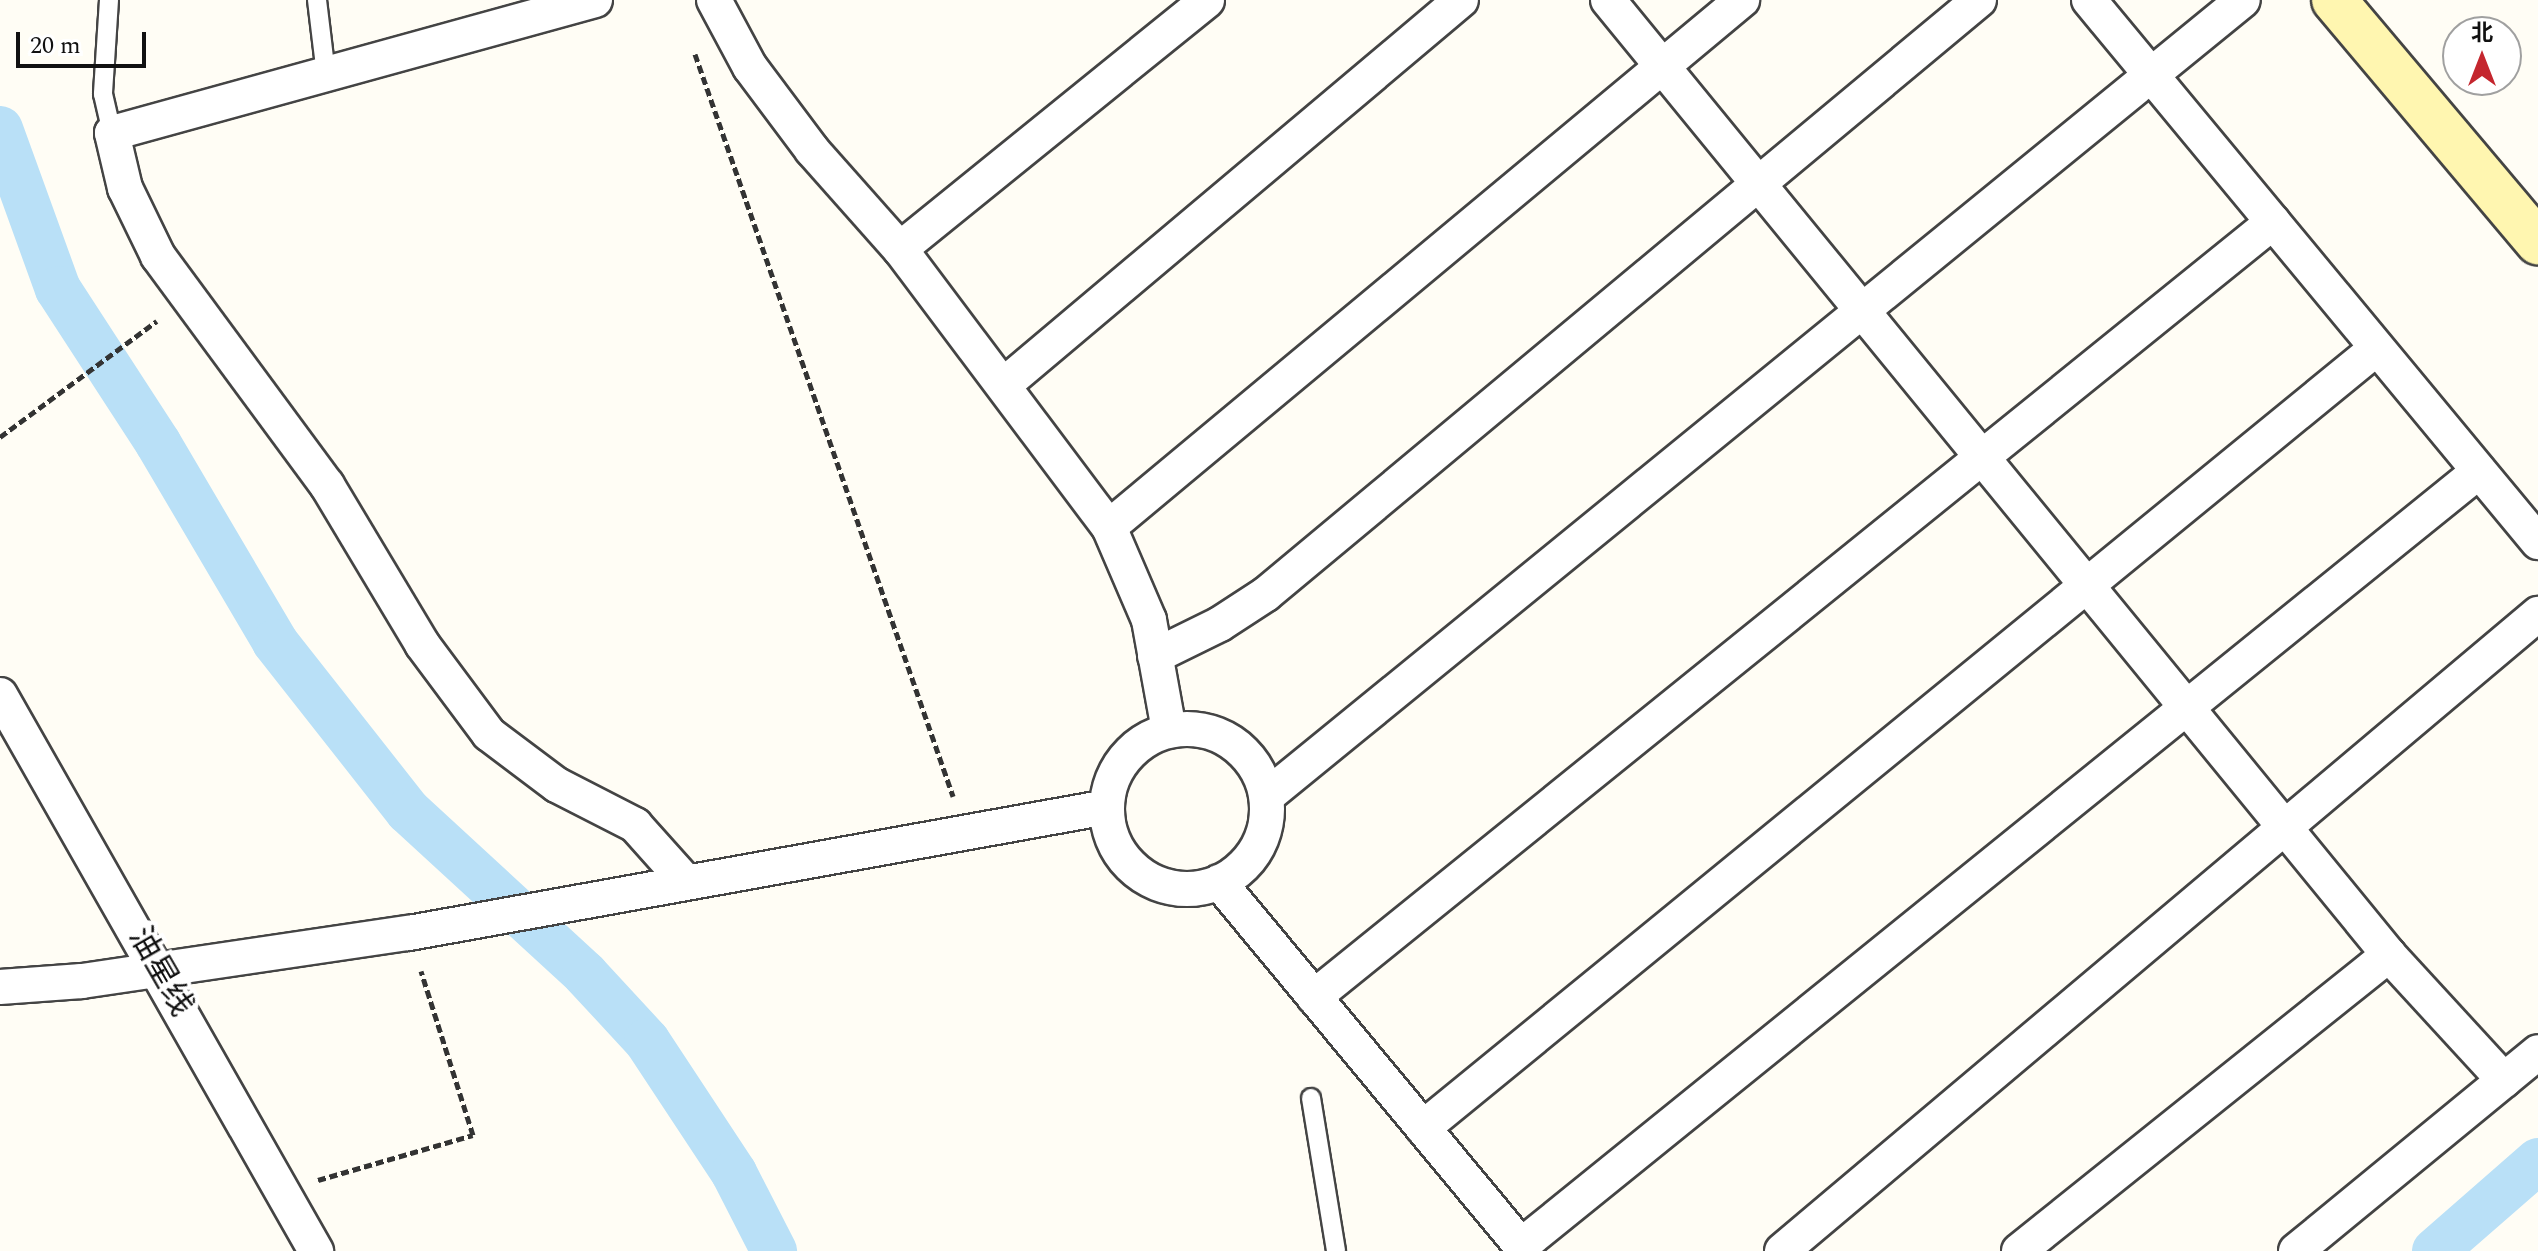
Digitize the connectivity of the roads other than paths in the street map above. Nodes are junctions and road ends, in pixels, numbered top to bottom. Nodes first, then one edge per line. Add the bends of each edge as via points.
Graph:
1 (109, 0) edge
2 (317, 0) edge
3 (595, 0) edge
4 (714, 0) edge
5 (1207, 0) edge
6 (1461, 0) edge
7 (1608, 0) edge
8 (1742, 0) edge
9 (1979, 0) edge
10 (2089, 0) edge
11 (2243, 0) edge
12 (2334, 0) edge
13 (1663, 67) junction
14 (326, 74) junction
15 (2151, 75) junction
16 (112, 133) junction
17 (1759, 183) junction
18 (2273, 222) junction
19 (2538, 242) edge
20 (900, 249) junction
21 (1863, 310) junction
22 (2377, 348) junction
23 (1005, 384) junction
24 (1982, 457) junction
25 (2479, 471) junction
26 (1109, 527) junction
27 (2538, 542) edge
28 (2087, 586) junction
29 (2538, 614) edge
30 (1155, 656) junction
31 (0, 695) edge
32 (2187, 707) junction
33 (1169, 730) junction
34 (1267, 796) junction
35 (1107, 807) junction
36 (2285, 827) junction
37 (686, 882) junction
38 (1219, 882) junction
39 (2389, 955) junction
40 (158, 966) junction
41 (0, 987) edge
42 (1314, 997) junction
43 (2538, 1052) edge
44 (2504, 1080) junction
45 (1311, 1098) dead end
46 (1423, 1128) junction
47 (1523, 1248) edge
48 (316, 1251) edge
49 (1336, 1251) edge
50 (1782, 1251) edge
51 (2019, 1251) edge
52 (2296, 1251) edge

1 - 16 lane via 103,94
2 - 14 lane
3 - 14 street
4 - 20 street via 750,67 812,150
5 - 20 street
6 - 23 street
7 - 13 street
8 - 13 street
9 - 17 street
10 - 15 street
11 - 15 street
12 - 19 street
13 - 17 street
13 - 26 street
14 - 16 street
15 - 18 street
15 - 21 street
16 - 37 street via 125,188 158,256 327,485 422,644 489,734 557,785 635,825
17 - 21 street
17 - 30 street via 1266,594
18 - 22 street
18 - 24 street
20 - 23 street
21 - 24 street
21 - 34 street
22 - 25 street
22 - 28 street
23 - 26 street
24 - 28 street
24 - 42 street
25 - 27 street
25 - 32 street
26 - 30 street via 1149,620
28 - 32 street
28 - 46 street
29 - 36 street
30 - 33 street
31 - 40 street, 油星线
32 - 36 street
32 - 47 street
33 - 34 street via 1221,735 1259,771
33 - 35 street via 1144,741 1125,758 1112,781
34 - 38 street via 1267,822 1258,847 1241,868
35 - 37 street
35 - 38 street via 1111,834 1123,857 1143,875 1166,886 1193,888
36 - 39 street
36 - 50 street
37 - 40 street via 420,930
38 - 42 street
39 - 44 street
39 - 51 street
40 - 41 street via 82,981
40 - 48 street, 油星线
42 - 46 street
43 - 44 street
44 - 52 street
45 - 49 lane
46 - 47 street

